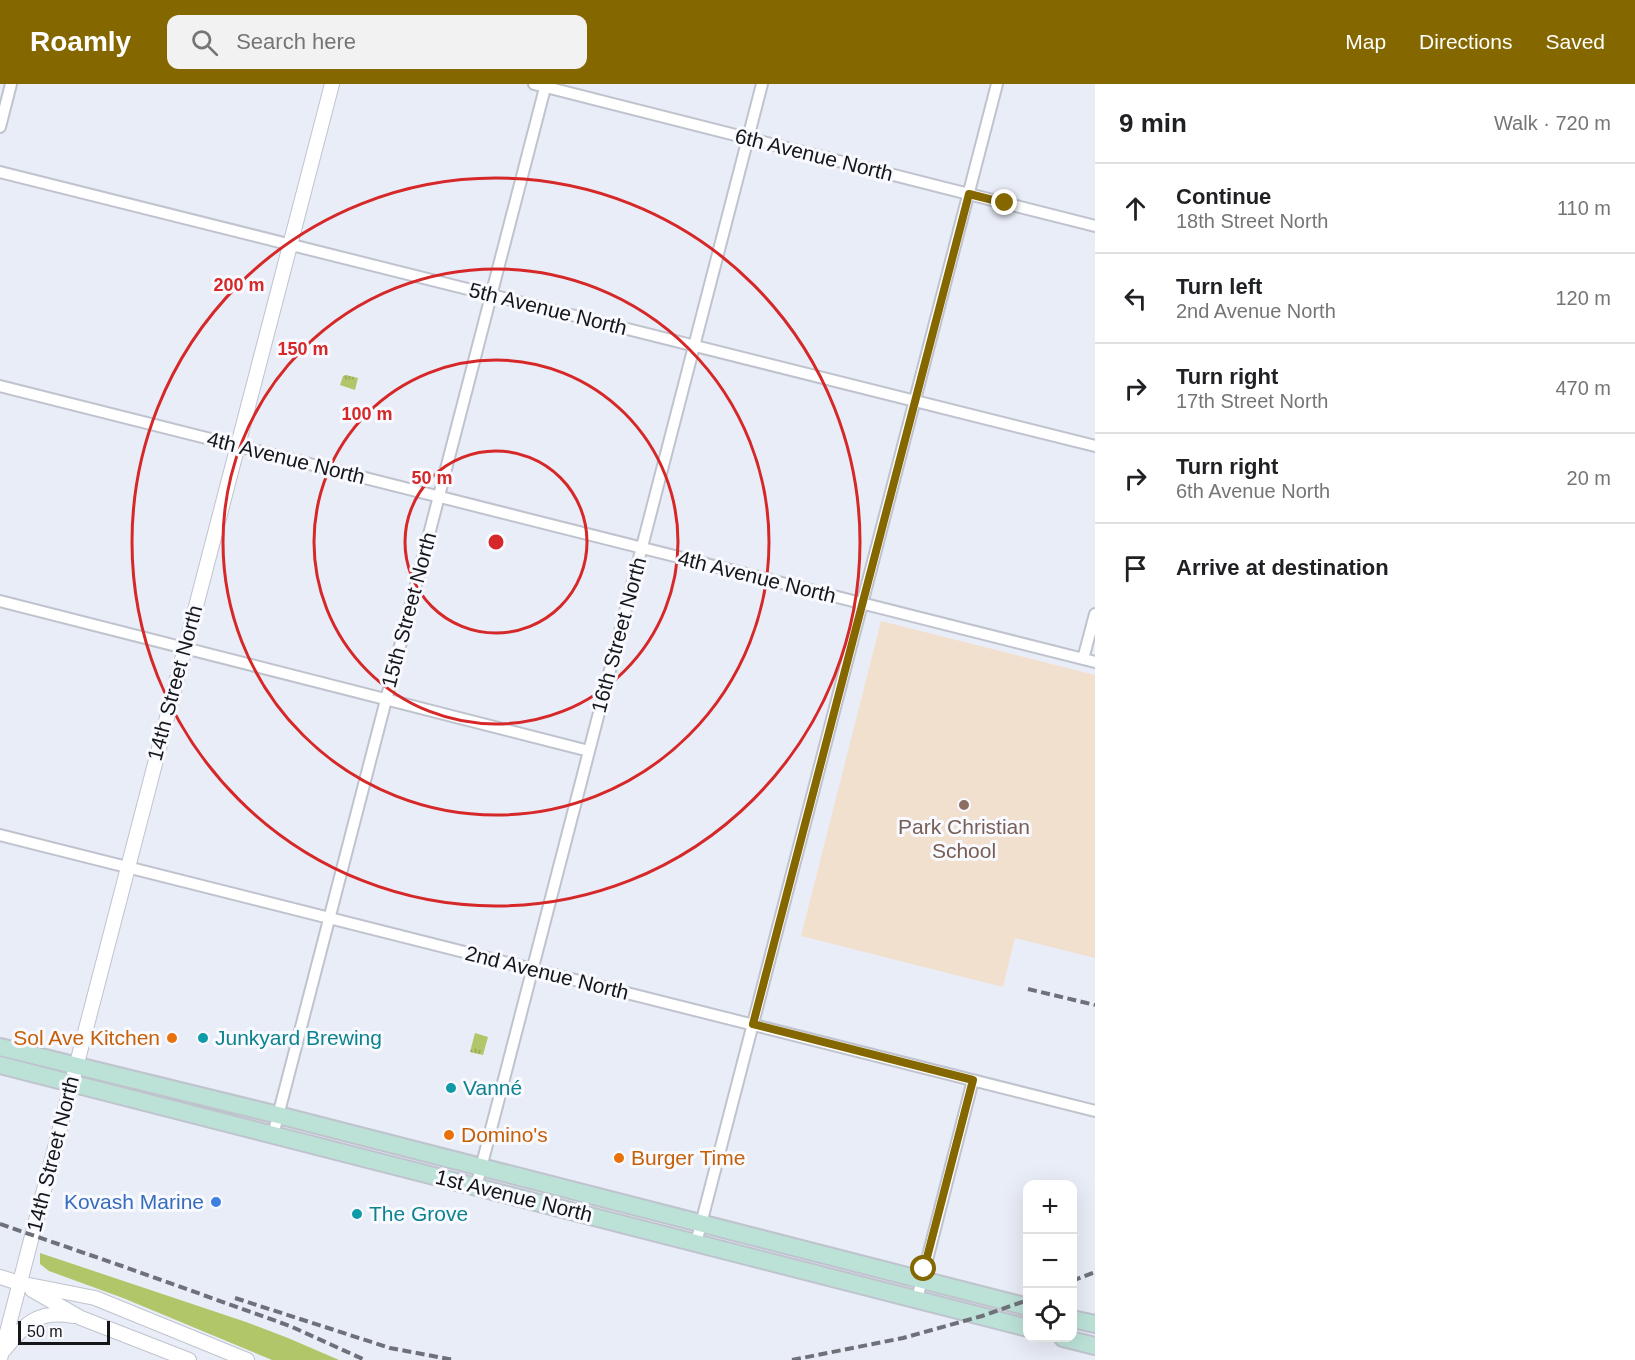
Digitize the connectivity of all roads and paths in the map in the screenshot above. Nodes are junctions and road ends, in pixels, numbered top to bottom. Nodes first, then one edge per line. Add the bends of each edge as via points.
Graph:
1 (11, 84) edge
2 (332, 84) edge
3 (762, 84) edge
4 (998, 84) edge
5 (541, 85) edge
6 (0, 126) edge
7 (748, 138) junction
8 (0, 172) edge
9 (969, 194) junction
10 (1095, 226) edge
11 (290, 244) junction
12 (491, 295) junction
13 (694, 345) junction
14 (0, 386) edge
15 (915, 401) junction
16 (238, 446) junction
17 (1095, 446) edge
18 (439, 496) junction
19 (641, 547) junction
20 (0, 601) edge
21 (862, 603) junction
22 (1095, 614) edge
23 (185, 648) junction
24 (1083, 659) junction
25 (1095, 662) edge
26 (386, 699) junction
27 (589, 751) junction
28 (0, 835) edge
29 (127, 867) junction
30 (329, 918) junction
31 (532, 969) junction
32 (753, 1024) junction
33 (0, 1047) edge
34 (0, 1065) edge
35 (75, 1066) junction
36 (973, 1080) junction
37 (71, 1083) junction
38 (1095, 1111) edge
39 (278, 1115) junction
40 (273, 1135) junction
41 (481, 1167) junction
42 (476, 1187) junction
43 (702, 1222) junction
44 (696, 1243) junction
45 (0, 1276) edge
46 (922, 1279) junction
47 (19, 1283) junction
48 (917, 1299) junction
49 (1023, 1306) edge
50 (81, 1318) junction
51 (1077, 1320) edge
52 (1095, 1324) edge
53 (1023, 1327) edge
54 (1077, 1340) edge
55 (1093, 1343) edge
56 (1, 1356) edge
57 (189, 1360) edge
58 (247, 1360) edge

1 - 6 street
2 - 11 street, 14th Street North
3 - 7 street, 16th Street North
4 - 9 street
5 - 7 street, 6th Avenue North
5 - 12 street, 15th Street North
7 - 9 street, 6th Avenue North
7 - 13 street, 16th Street North
8 - 11 street, 5th Avenue North
9 - 10 street, 6th Avenue North
9 - 15 street
11 - 12 street, 5th Avenue North
11 - 16 street, 14th Street North
12 - 13 street, 5th Avenue North
12 - 18 street, 15th Street North
13 - 15 street, 5th Avenue North
13 - 19 street, 16th Street North
14 - 16 street, 4th Avenue North
15 - 17 street, 5th Avenue North
15 - 21 street
16 - 18 street, 4th Avenue North
16 - 23 street, 14th Street North
18 - 19 street, 4th Avenue North
18 - 26 street, 15th Street North
19 - 21 street, 4th Avenue North
19 - 27 street, 16th Street North
20 - 23 street
21 - 24 street, 4th Avenue North
21 - 32 street
22 - 24 street
23 - 26 street
23 - 29 street, 14th Street North
24 - 25 street, 4th Avenue North
26 - 27 street
26 - 30 street, 15th Street North
27 - 31 street, 16th Street North
28 - 29 street, 2nd Avenue North
29 - 30 street, 2nd Avenue North
29 - 35 street, 14th Street North
30 - 31 street, 2nd Avenue North
30 - 39 street, 15th Street North
31 - 32 street, 2nd Avenue North
31 - 41 street, 16th Street North
32 - 36 street, 2nd Avenue North
32 - 43 street
33 - 35 main road, 1st Avenue North
34 - 37 main road, 1st Avenue North
35 - 37 street, 14th Street North
35 - 39 main road, 1st Avenue North
36 - 38 street, 2nd Avenue North
36 - 46 street
37 - 40 main road, 1st Avenue North
37 - 47 street, 14th Street North
39 - 40 street, 15th Street North
39 - 41 main road, 1st Avenue North
40 - 42 main road, 1st Avenue North
41 - 42 street, 16th Street North
41 - 43 main road, 1st Avenue North
42 - 44 main road, 1st Avenue North
43 - 44 street
43 - 46 main road, 1st Avenue North
44 - 48 main road, 1st Avenue North
45 - 47 street
46 - 48 street
46 - 49 main road, 1st Avenue North
47 - 50 street
47 - 56 street, 14th Street North
47 - 58 street via 95,1298
48 - 53 main road, 1st Avenue North
50 - 56 street via 46,1314 29,1322
50 - 57 street
51 - 52 main road
52 - 55 street
54 - 55 main road

